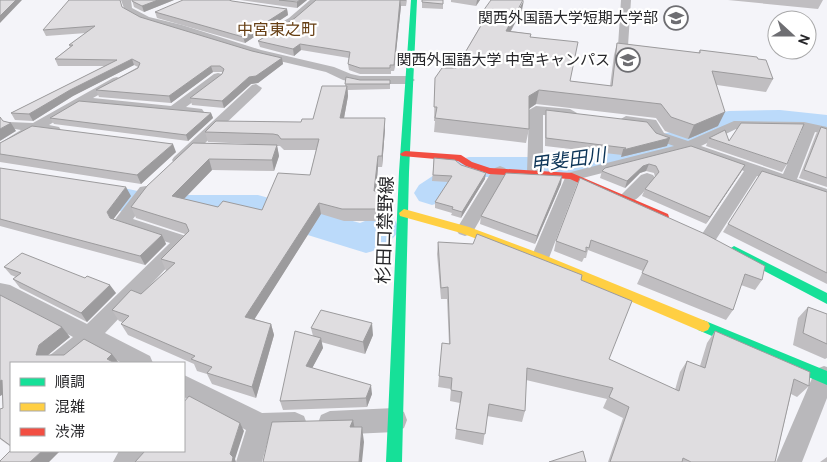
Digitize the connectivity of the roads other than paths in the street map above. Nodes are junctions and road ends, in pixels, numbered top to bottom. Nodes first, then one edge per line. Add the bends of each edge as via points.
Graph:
1 (126, 0) edge
2 (315, 0) edge
3 (414, 0) edge
4 (626, 0) edge
5 (159, 11) edge
6 (143, 18) junction
7 (255, 43) junction
8 (623, 46) edge
9 (127, 76) edge
10 (218, 77) edge
11 (409, 80) junction
12 (256, 88) dead end
13 (79, 101) junction
14 (174, 110) junction
15 (228, 114) junction
16 (581, 115) edge
17 (616, 119) edge
18 (14, 125) dead end
19 (34, 127) junction
20 (810, 127) junction
21 (64, 131) edge
22 (827, 131) edge
23 (172, 145) edge
24 (684, 146) junction
25 (192, 148) junction
26 (210, 148) edge
27 (0, 149) edge
28 (405, 154) junction
29 (172, 167) edge
30 (535, 169) junction
31 (752, 170) junction
32 (494, 171) junction
33 (572, 176) junction
34 (647, 178) dead end
35 (158, 179) edge
36 (788, 182) junction
37 (827, 195) edge
38 (627, 199) junction
39 (404, 213) junction
40 (672, 220) edge
41 (465, 230) junction
42 (713, 240) joint
43 (540, 258) junction
44 (0, 292) edge
45 (827, 299) edge
46 (89, 336) junction
47 (58, 362) edge
48 (140, 362) edge
49 (826, 377) edge
50 (187, 392) edge
51 (395, 420) junction
52 (260, 425) junction
53 (136, 452) edge
54 (126, 462) edge
55 (249, 462) edge
56 (394, 462) edge
57 (789, 462) edge

1 - 6 street via 128,8
2 - 7 street
3 - 11 main road, 杉田口禁野線
4 - 8 street
5 - 6 street
6 - 7 street
7 - 11 street via 330,68 347,77
9 - 13 street
10 - 14 street
11 - 28 main road, 杉田口禁野線
12 - 15 street
13 - 14 street
13 - 19 street
14 - 15 street
15 - 25 street
16 - 30 street via 536,110
17 - 24 street via 651,122 659,136
18 - 19 street
19 - 21 street
19 - 27 street
20 - 22 street
20 - 24 street via 734,125
20 - 36 street
23 - 25 street
24 - 31 street
24 - 33 street
25 - 26 street
25 - 29 street
28 - 32 main road via 461,158 469,164
28 - 39 main road, 杉田口禁野線
30 - 32 main road
30 - 33 main road
31 - 36 street
31 - 42 street
32 - 41 street
33 - 38 main road
33 - 43 street
34 - 38 street
35 - 46 street via 137,195 122,222 184,241
36 - 37 street
38 - 40 main road
39 - 41 main road
39 - 51 main road, 杉田口禁野線
41 - 43 main road
42 - 45 main road
43 - 49 main road
44 - 46 street via 3,290
46 - 47 street
46 - 48 street
49 - 57 street
50 - 52 street
51 - 52 street
51 - 56 main road, 杉田口禁野線
52 - 55 street
53 - 54 street

